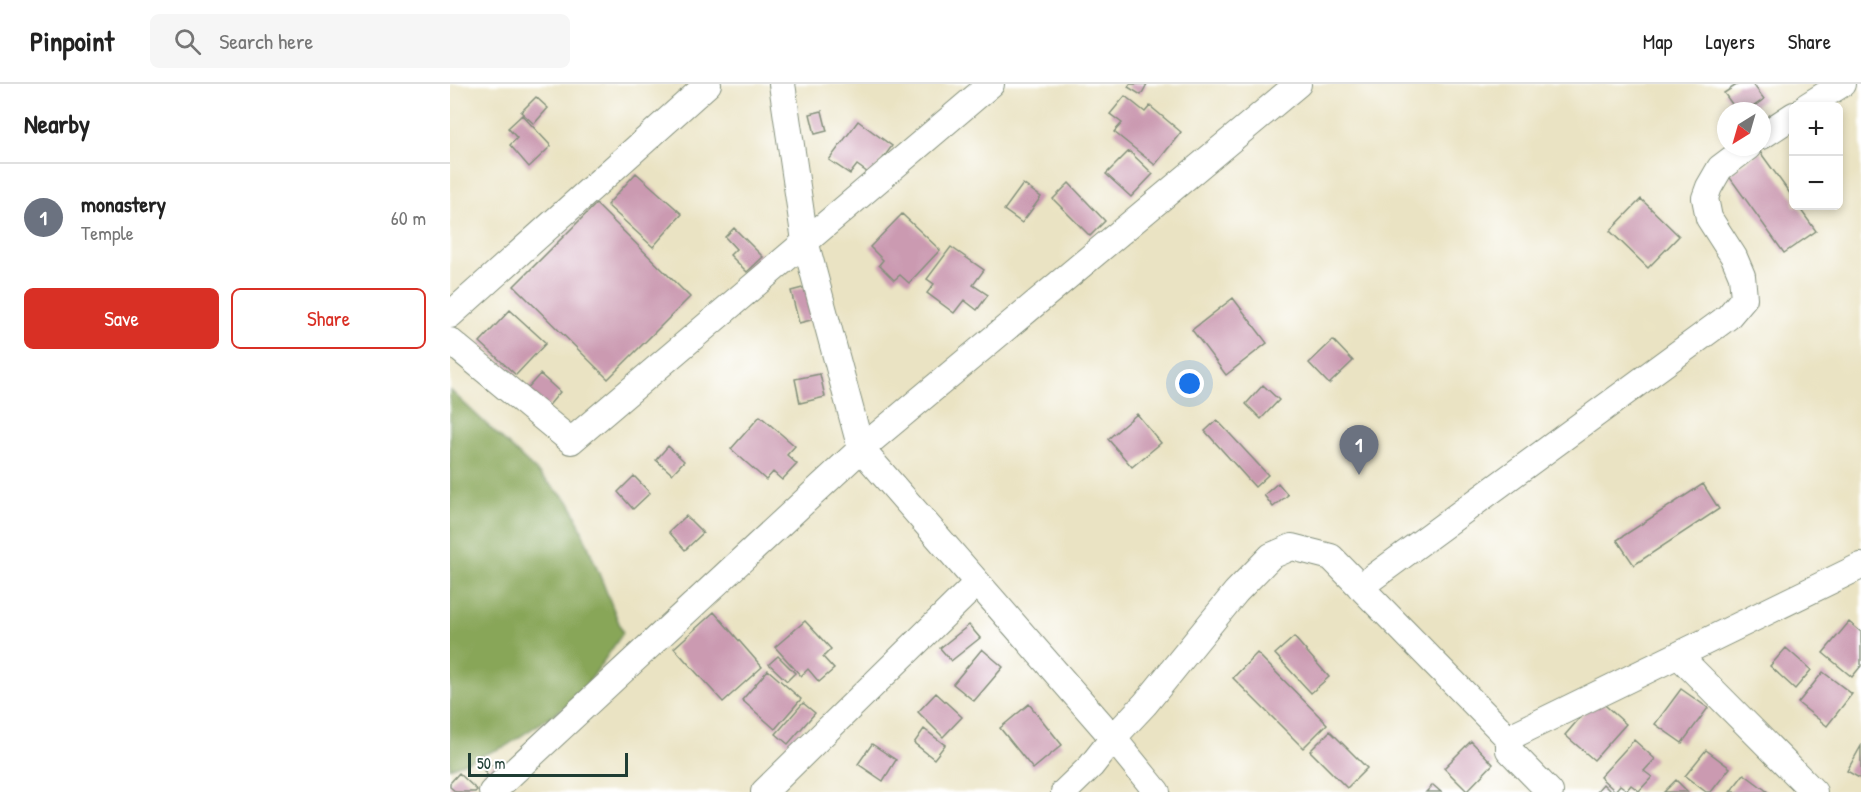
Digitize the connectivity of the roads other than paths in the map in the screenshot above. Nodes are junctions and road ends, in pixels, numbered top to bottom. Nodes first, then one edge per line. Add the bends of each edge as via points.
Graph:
1 (708, 84) edge
2 (782, 84) edge
3 (991, 84) edge
4 (1298, 84) edge
5 (1842, 84) edge
6 (1813, 102) edge
7 (1789, 118) edge
8 (1771, 130) edge
9 (1736, 156) edge
10 (806, 241) junction
11 (450, 315) edge
12 (450, 341) edge
13 (861, 449) junction
14 (1856, 577) edge
15 (977, 583) junction
16 (1360, 587) junction
17 (1679, 656) junction
18 (1113, 738) junction
19 (1509, 740) junction
20 (1548, 791) edge
21 (492, 792) edge
22 (764, 792) edge
23 (1064, 792) edge
24 (1157, 792) edge
25 (1814, 792) edge

1 - 11 street
2 - 10 street
3 - 10 street
4 - 13 street
5 - 6 street
7 - 8 street
9 - 16 street via 1720,168 1705,198 1709,218 1742,276 1744,298 1728,317
10 - 12 street via 571,441
10 - 13 street
13 - 15 street
13 - 21 street
14 - 17 street
15 - 18 street
15 - 22 street
16 - 18 street via 1331,557 1292,547 1271,556
16 - 19 street
17 - 19 street
17 - 25 street
18 - 23 street via 1092,766
18 - 24 street
19 - 20 street via 1509,750

